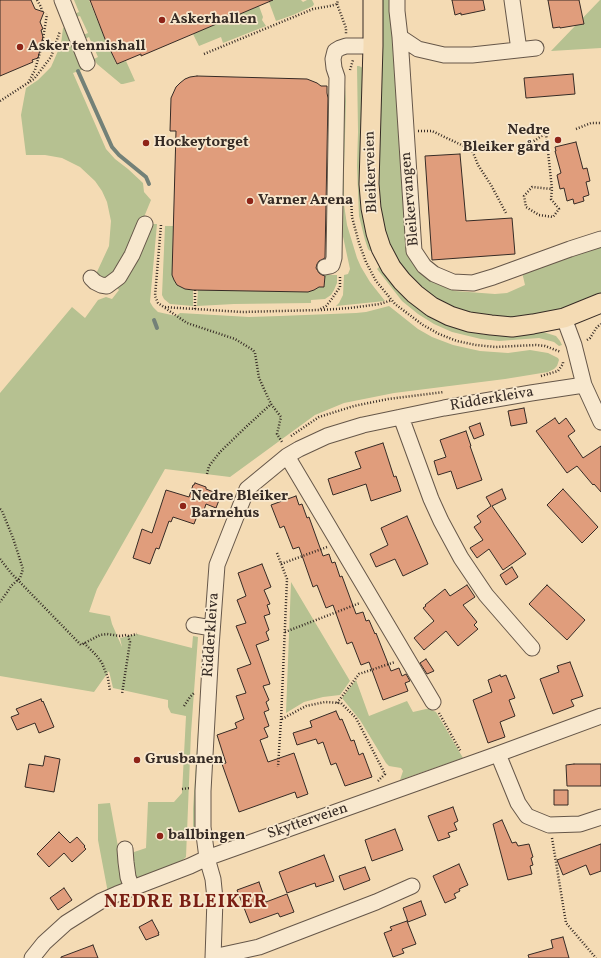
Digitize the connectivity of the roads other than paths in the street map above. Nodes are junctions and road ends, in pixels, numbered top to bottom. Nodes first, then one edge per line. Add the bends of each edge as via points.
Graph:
1 (62, 0) edge
2 (373, 0) edge
3 (397, 0) edge
4 (512, 0) edge
5 (400, 37) junction
6 (373, 46) junction
7 (536, 48) dead end
8 (519, 50) junction
9 (87, 63) dead end
10 (145, 224) dead end
11 (601, 239) edge
12 (328, 266) road end
13 (91, 278) dead end
14 (601, 303) edge
15 (564, 318) junction
16 (584, 385) junction
17 (401, 417) junction
18 (601, 422) edge
19 (288, 456) junction
20 (194, 625) dead end
21 (212, 628) junction
22 (532, 648) dead end
23 (433, 702) road end
24 (601, 716) edge
25 (498, 754) junction
26 (601, 817) edge
27 (125, 849) dead end
28 (207, 858) junction
29 (412, 886) dead end
30 (132, 888) junction
31 (32, 958) edge
32 (213, 958) edge

1 - 9 street
2 - 6 main road, Bleikerveien
3 - 5 street, Bleikervangen
4 - 8 street
5 - 8 street via 418,49 444,55
5 - 11 street, Bleikervangen via 414,251 424,266 434,274 453,282 473,283
6 - 12 street via 346,46 335,51 333,59 337,76 334,258
6 - 15 main road, Bleikerveien via 369,184 376,233 391,267 415,294 432,307 469,322 512,327
7 - 8 street
10 - 13 street via 132,255 112,290
14 - 15 main road, Bleikerveien
15 - 16 street
16 - 17 street, Ridderkleiva
16 - 18 street
17 - 19 street, Ridderkleiva via 327,436
17 - 22 street via 431,499 461,558 486,595
19 - 21 street, Ridderkleiva via 247,489 217,565
19 - 23 street
20 - 21 street
21 - 28 street, Ridderkleiva via 203,791 203,827
24 - 25 street, Skytterveien
25 - 26 street via 518,803 527,816 550,825 580,824
25 - 28 street, Skytterveien
27 - 30 street
28 - 30 street, Skytterveien
28 - 32 street, Ridderkleiva via 215,900
29 - 32 street, Ridderkleiva via 258,947
30 - 31 street, Skytterveien via 101,901 66,923

